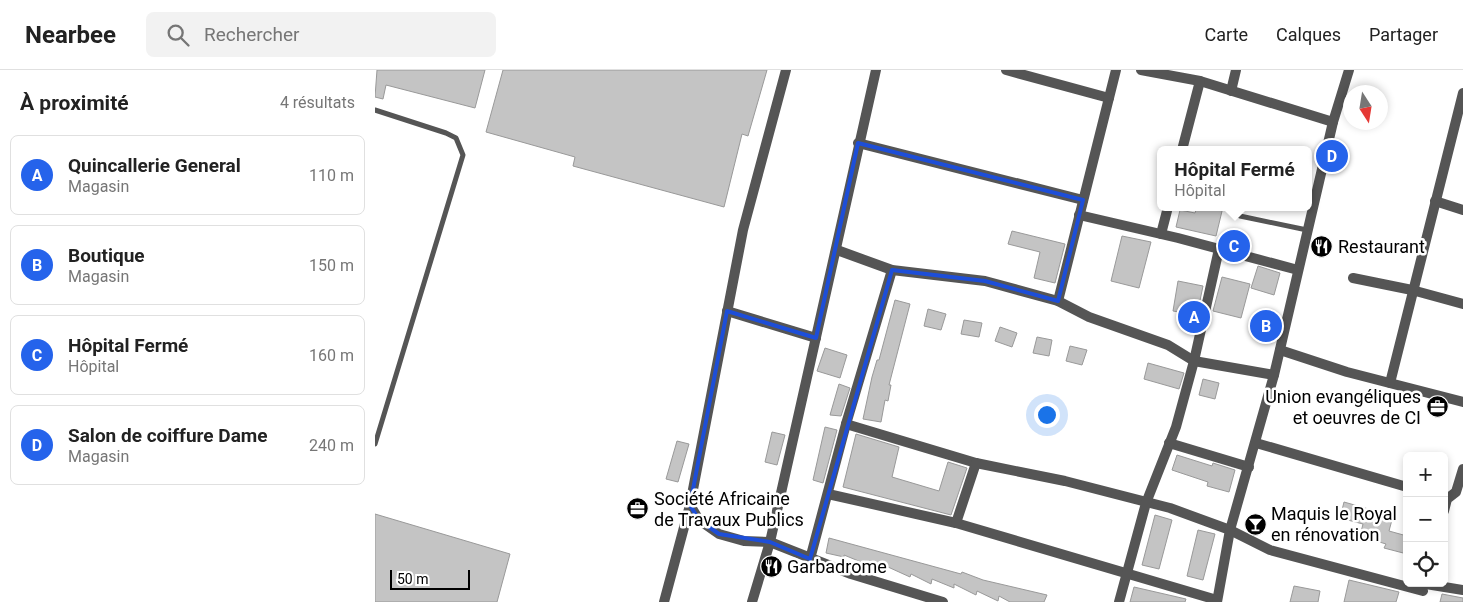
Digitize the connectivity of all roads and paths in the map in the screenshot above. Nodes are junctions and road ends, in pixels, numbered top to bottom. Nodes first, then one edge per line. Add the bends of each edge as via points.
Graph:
1 (786, 70) edge
2 (876, 70) edge
3 (1007, 70) edge
4 (1116, 70) edge
5 (1141, 70) edge
6 (1236, 70) edge
7 (1349, 70) edge
8 (1200, 81) junction
9 (1231, 91) junction
10 (1463, 93) edge
11 (1109, 98) junction
12 (375, 110) edge
13 (1333, 122) junction
14 (858, 143) junction
15 (1184, 146) edge
16 (1083, 200) junction
17 (1435, 201) junction
18 (1312, 209) edge
19 (1463, 210) edge
20 (1167, 211) edge
21 (1312, 211) edge
22 (1079, 215) junction
23 (1240, 216) dead end
24 (1307, 230) junction
25 (1161, 234) junction
26 (1219, 249) junction
27 (837, 250) junction
28 (892, 270) junction
29 (1298, 270) junction
30 (1353, 278) dead end
31 (1412, 290) junction
32 (1058, 301) junction
33 (1463, 304) edge
34 (727, 312) junction
35 (816, 338) junction
36 (1280, 350) junction
37 (1194, 361) junction
38 (1275, 375) junction
39 (1390, 382) junction
40 (1463, 402) edge
41 (846, 424) junction
42 (1169, 443) junction
43 (375, 444) edge
44 (1256, 444) junction
45 (976, 463) junction
46 (1249, 467) junction
47 (1463, 468) edge
48 (1403, 486) edge
49 (828, 494) junction
50 (1448, 497) edge
51 (1146, 503) junction
52 (690, 505) junction
53 (956, 523) junction
54 (1230, 530) junction
55 (769, 542) junction
56 (810, 559) junction
57 (1128, 575) junction
58 (1403, 581) edge
59 (1425, 587) edge
60 (1434, 587) edge
61 (1463, 590) edge
62 (1217, 601) edge
63 (664, 602) edge
64 (752, 602) edge
65 (943, 602) edge
66 (1119, 602) edge
67 (1421, 602) edge

1 - 34 street via 743,230
2 - 14 street
3 - 11 street
4 - 11 street
5 - 8 street
6 - 9 street
7 - 13 street
8 - 9 street
8 - 15 street
9 - 13 street
10 - 17 street
11 - 16 street
12 - 43 lane via 456,138 463,156
13 - 18 street
14 - 16 street
14 - 27 street
16 - 22 street
17 - 19 street
17 - 31 street
20 - 25 street
21 - 24 street
22 - 25 street
22 - 32 street
23 - 24 lane
24 - 29 street
25 - 26 street
26 - 29 street
26 - 37 street
27 - 28 street
27 - 35 street
28 - 32 street via 985,281
28 - 41 street
29 - 36 street
30 - 31 street
31 - 33 street
31 - 39 street
32 - 37 street via 1089,317 1168,345
34 - 35 street
34 - 52 street
35 - 55 street
36 - 38 street
36 - 39 street
37 - 38 street
37 - 42 street
38 - 44 street
39 - 40 street
41 - 45 street
41 - 49 street
42 - 46 street
42 - 51 street
44 - 46 street
44 - 48 street
45 - 51 street via 1065,481
45 - 53 street
46 - 54 street
47 - 50 street via 1456,492
49 - 53 street
49 - 56 street
51 - 54 street
51 - 57 street
52 - 55 street via 699,520 719,534 744,541
52 - 63 street
53 - 57 street
54 - 58 street via 1270,550
54 - 62 street
55 - 56 street
55 - 64 street
56 - 65 street
57 - 62 street
57 - 66 street
59 - 67 street
60 - 61 street

